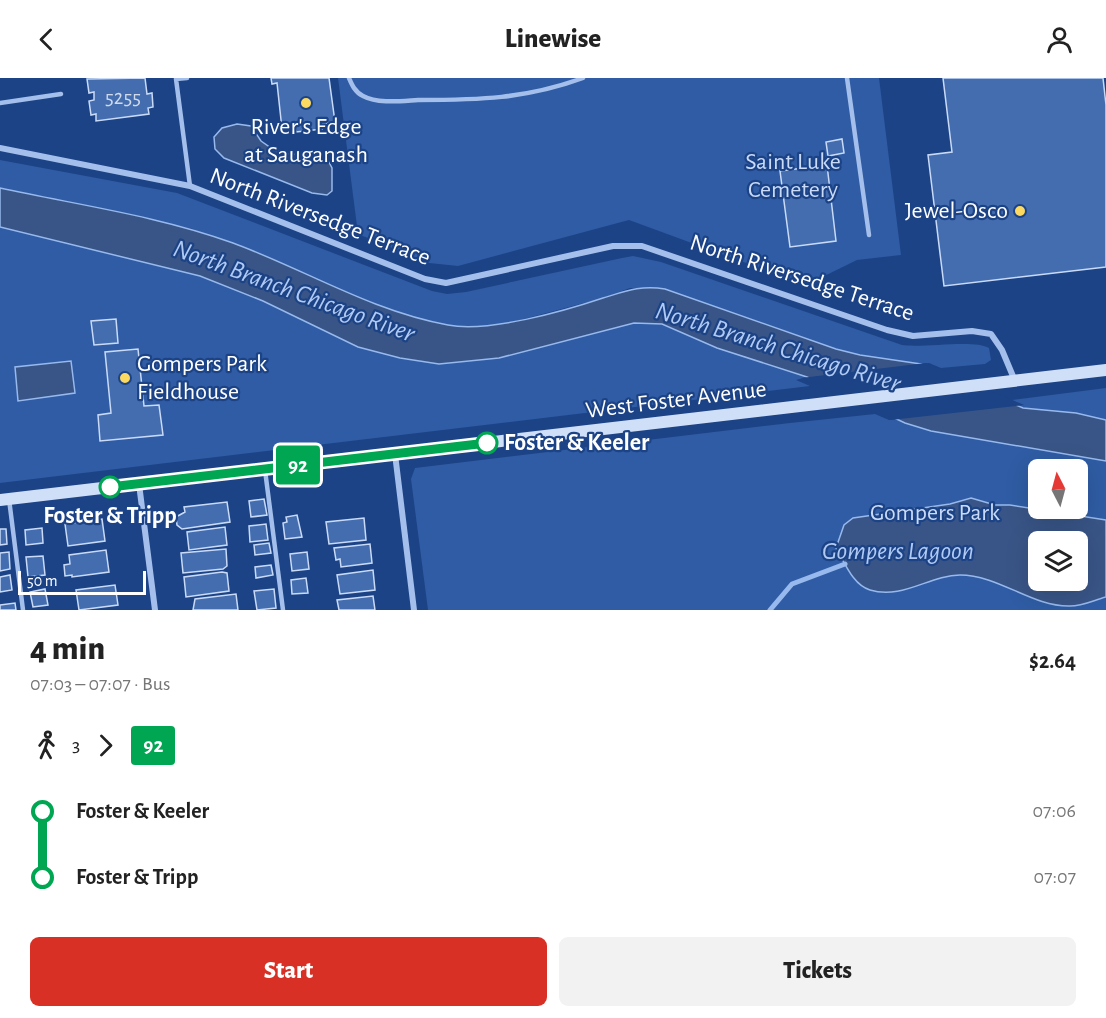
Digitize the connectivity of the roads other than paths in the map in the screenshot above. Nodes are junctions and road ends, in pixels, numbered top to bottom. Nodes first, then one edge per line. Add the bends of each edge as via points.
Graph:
1 (187, 78) edge
2 (349, 78) edge
3 (583, 78) edge
4 (847, 78) edge
5 (61, 94) dead end
6 (0, 103) edge
7 (0, 148) edge
8 (190, 186) junction
9 (869, 235) dead end
10 (1106, 370) edge
11 (1015, 381) junction
12 (395, 454) junction
13 (265, 469) junction
14 (139, 484) junction
15 (4, 500) edge
16 (23, 610) edge
17 (155, 610) edge
18 (283, 610) edge
19 (414, 610) edge

1 - 8 lane via 176,79
2 - 3 lane via 361,96 374,100 515,97
4 - 9 lane
5 - 6 lane
7 - 8 street, North Riversedge Terrace
8 - 11 street, North Riversedge Terrace via 425,279 446,283 613,246 642,246 887,330 912,336 972,331 991,334
10 - 11 main road, West Foster Avenue
11 - 12 main road, West Foster Avenue
12 - 13 main road, West Foster Avenue
12 - 19 street
13 - 14 main road, West Foster Avenue
13 - 18 lane
14 - 15 main road, West Foster Avenue
14 - 17 street
15 - 16 lane

